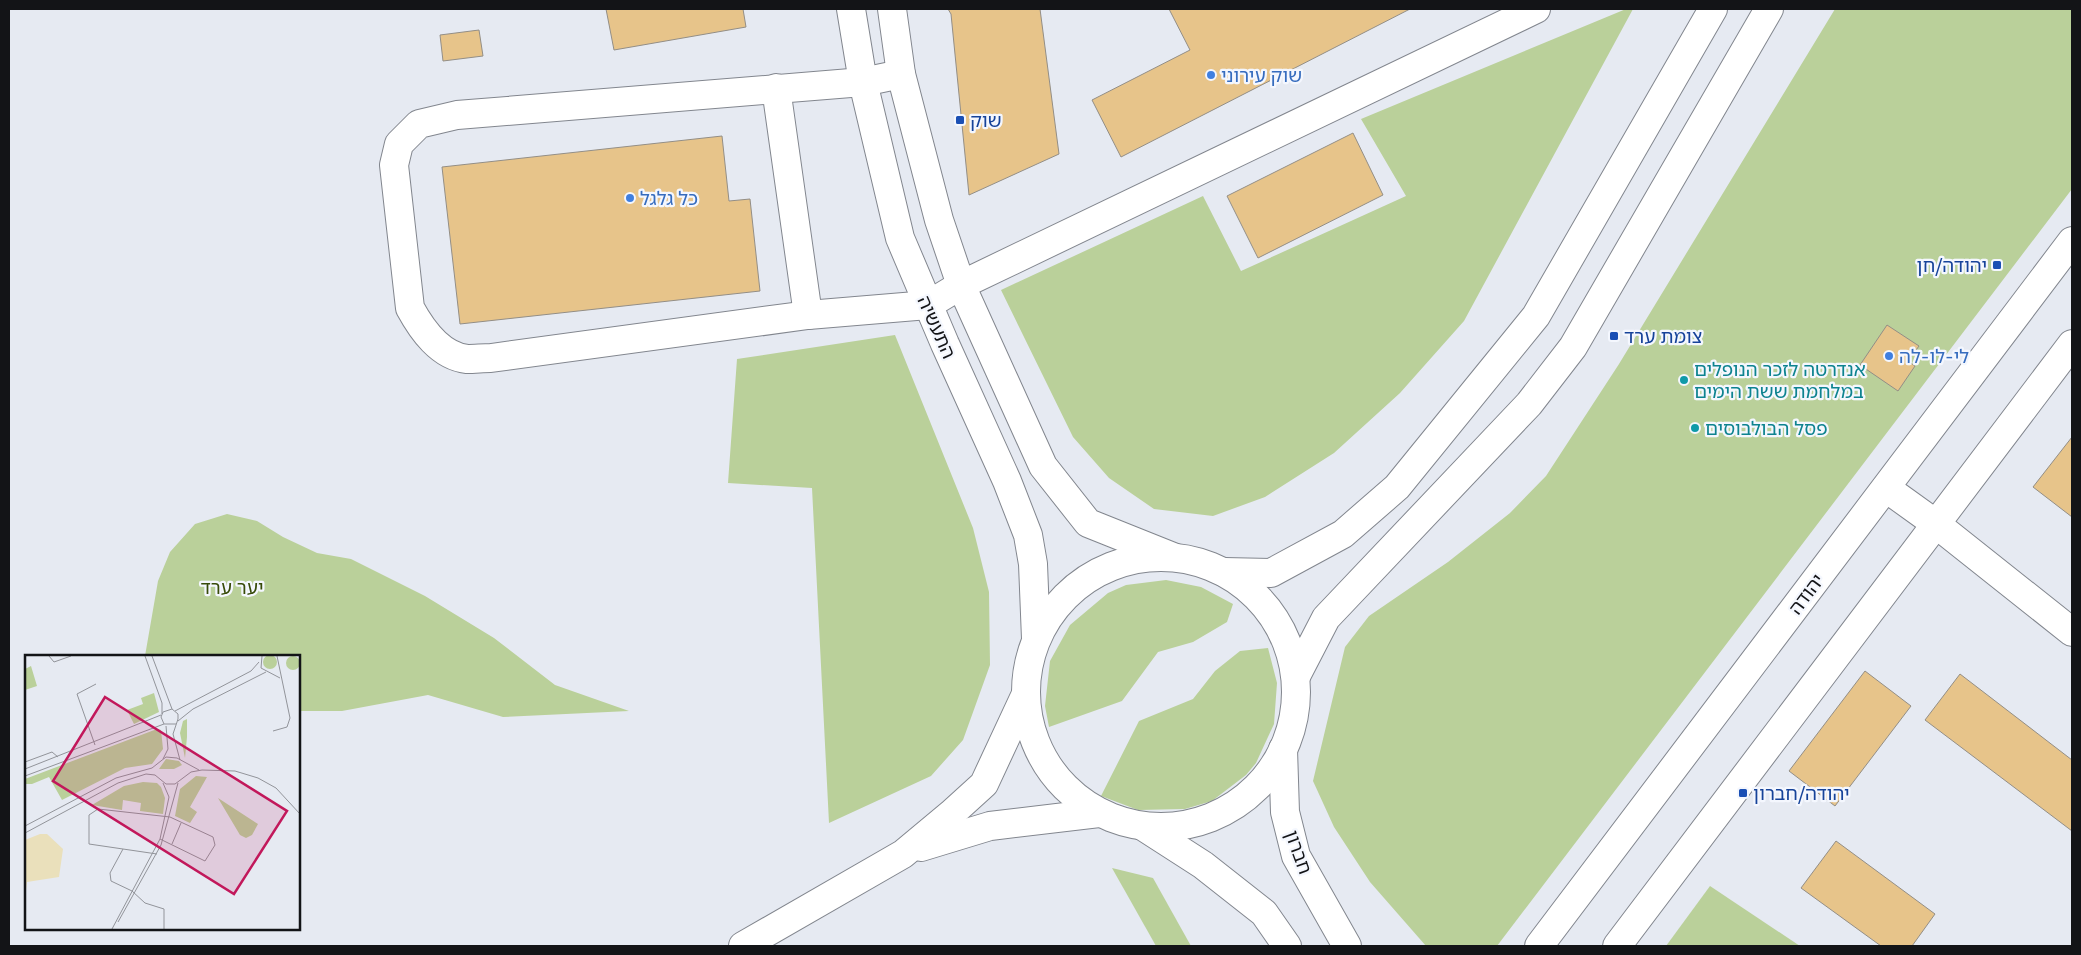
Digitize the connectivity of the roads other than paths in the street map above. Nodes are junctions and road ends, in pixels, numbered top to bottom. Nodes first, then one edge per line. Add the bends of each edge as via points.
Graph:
1 (851, 9) edge
2 (892, 9) edge
3 (1536, 9) edge
4 (1713, 9) edge
5 (1768, 9) edge
6 (901, 74) junction
7 (863, 82) junction
8 (776, 88) junction
9 (2072, 241) edge
10 (961, 285) junction
11 (928, 305) junction
12 (808, 315) junction
13 (2072, 344) edge
14 (1886, 488) junction
15 (1936, 524) junction
16 (1173, 557) junction
17 (1224, 572) junction
18 (2072, 632) edge
19 (1036, 639) junction
20 (1296, 676) junction
21 (1025, 696) junction
22 (1283, 749) junction
23 (1099, 813) junction
24 (1144, 827) junction
25 (903, 854) junction
26 (743, 946) edge
27 (1287, 946) edge
28 (1347, 946) edge
29 (1539, 946) edge
30 (1617, 946) edge

1 - 7 main road, התעשיה
2 - 6 main road, התעשיה
3 - 10 main road
4 - 17 main road via 1536,316 1397,487 1343,534 1271,573
5 - 20 main road via 1573,347 1529,404 1326,618
6 - 7 main road
6 - 10 main road, התעשיה via 928,183
7 - 8 main road
7 - 11 main road, התעשיה via 900,238
8 - 12 main road
8 - 12 main road via 457,115 419,124 399,144 394,165 410,308 420,328 441,348 466,358 491,358
9 - 14 main road, יהודה
10 - 11 main road
10 - 16 main road, התעשיה via 1043,466 1067,498 1088,524
11 - 12 main road
11 - 19 main road, התעשיה via 1028,535 1033,564
13 - 15 main road
14 - 15 main road
14 - 29 main road, יהודה
15 - 18 main road
15 - 30 main road
16 - 17 main road via 1200,562
16 - 19 main road via 1131,560 1092,576 1059,603
17 - 20 main road via 1259,598 1284,634
19 - 21 main road via 1028,666
20 - 22 main road via 1295,713
21 - 23 main road via 1031,732 1046,765 1069,792
21 - 25 main road via 984,784
22 - 24 main road via 1265,778 1241,801 1211,818 1178,826
22 - 28 main road, חברון via 1285,812 1296,856
23 - 24 main road
23 - 25 main road via 990,826
24 - 27 main road via 1203,865 1264,913
25 - 26 main road

